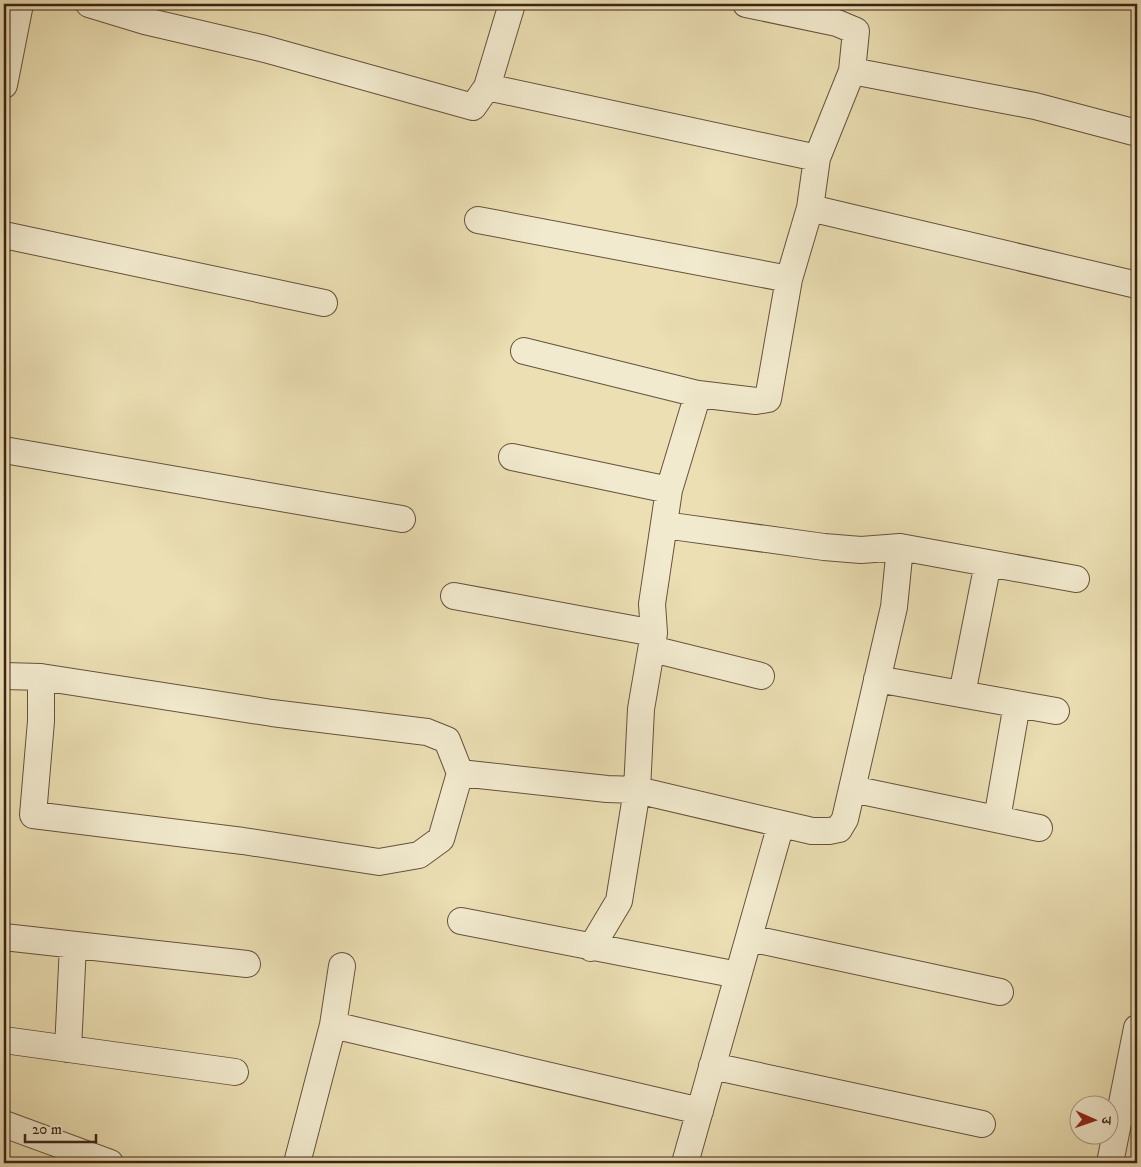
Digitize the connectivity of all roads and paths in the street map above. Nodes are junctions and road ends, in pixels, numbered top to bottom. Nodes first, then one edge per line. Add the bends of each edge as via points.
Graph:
1 (20, 4) edge
2 (89, 4) edge
3 (512, 4) edge
4 (746, 4) edge
5 (852, 71) junction
6 (4, 85) edge
7 (487, 87) junction
8 (1137, 133) edge
9 (817, 158) junction
10 (810, 208) junction
11 (478, 220) dead end
12 (4, 235) edge
13 (789, 280) junction
14 (1137, 285) edge
15 (324, 303) dead end
16 (524, 351) dead end
17 (698, 394) junction
18 (4, 450) edge
19 (512, 457) dead end
20 (669, 490) junction
21 (402, 519) dead end
22 (664, 525) junction
23 (900, 547) junction
24 (988, 563) junction
25 (1076, 579) dead end
26 (454, 596) dead end
27 (653, 641) junction
28 (4, 676) edge
29 (761, 676) dead end
30 (41, 677) junction
31 (877, 679) junction
32 (962, 694) junction
33 (1017, 704) junction
34 (1056, 711) dead end
35 (460, 772) junction
36 (852, 789) junction
37 (637, 790) junction
38 (997, 819) junction
39 (781, 824) junction
40 (1039, 828) dead end
41 (461, 920) dead end
42 (4, 937) edge
43 (749, 938) junction
44 (73, 945) junction
45 (591, 948) junction
46 (247, 964) dead end
47 (342, 966) dead end
48 (738, 975) junction
49 (1000, 992) dead end
50 (333, 1025) junction
51 (1137, 1028) edge
52 (4, 1040) edge
53 (68, 1049) junction
54 (712, 1066) junction
55 (235, 1072) dead end
56 (700, 1111) junction
57 (4, 1124) edge
58 (982, 1124) dead end
59 (303, 1162) edge
60 (110, 1163) edge
61 (685, 1163) edge
62 (1110, 1163) edge

1 - 6 street
2 - 7 street via 473,107
3 - 7 street
4 - 5 street via 837,23 856,31
5 - 8 street via 1035,106
5 - 9 street
7 - 9 street
9 - 10 street
10 - 13 street
10 - 14 street
11 - 13 street
12 - 15 street
13 - 17 street via 768,399 736,400
16 - 17 street
17 - 20 street
18 - 21 street
19 - 20 street
20 - 22 street
22 - 23 street via 824,547 861,550
22 - 27 street via 652,604
23 - 24 street
23 - 31 street via 894,607
24 - 25 street
24 - 32 street
26 - 27 street
27 - 29 street
27 - 37 street via 641,709
28 - 30 street
30 - 35 street via 272,713 427,732 447,740
30 - 35 street via 33,815 379,862 419,855 441,838
31 - 32 street
31 - 36 street
32 - 33 street
33 - 34 street
33 - 38 street
35 - 37 street
36 - 38 street
36 - 39 street via 845,819 839,829 812,831
37 - 39 street
37 - 45 street via 619,901
38 - 40 street
39 - 43 street
41 - 45 street
42 - 44 street
43 - 48 street
43 - 49 street
44 - 46 street
44 - 53 street
45 - 48 street
47 - 50 street
48 - 54 street
50 - 56 street
50 - 59 street
51 - 62 street
52 - 53 street
53 - 55 street
54 - 56 street
54 - 58 street
56 - 61 street
57 - 60 street

